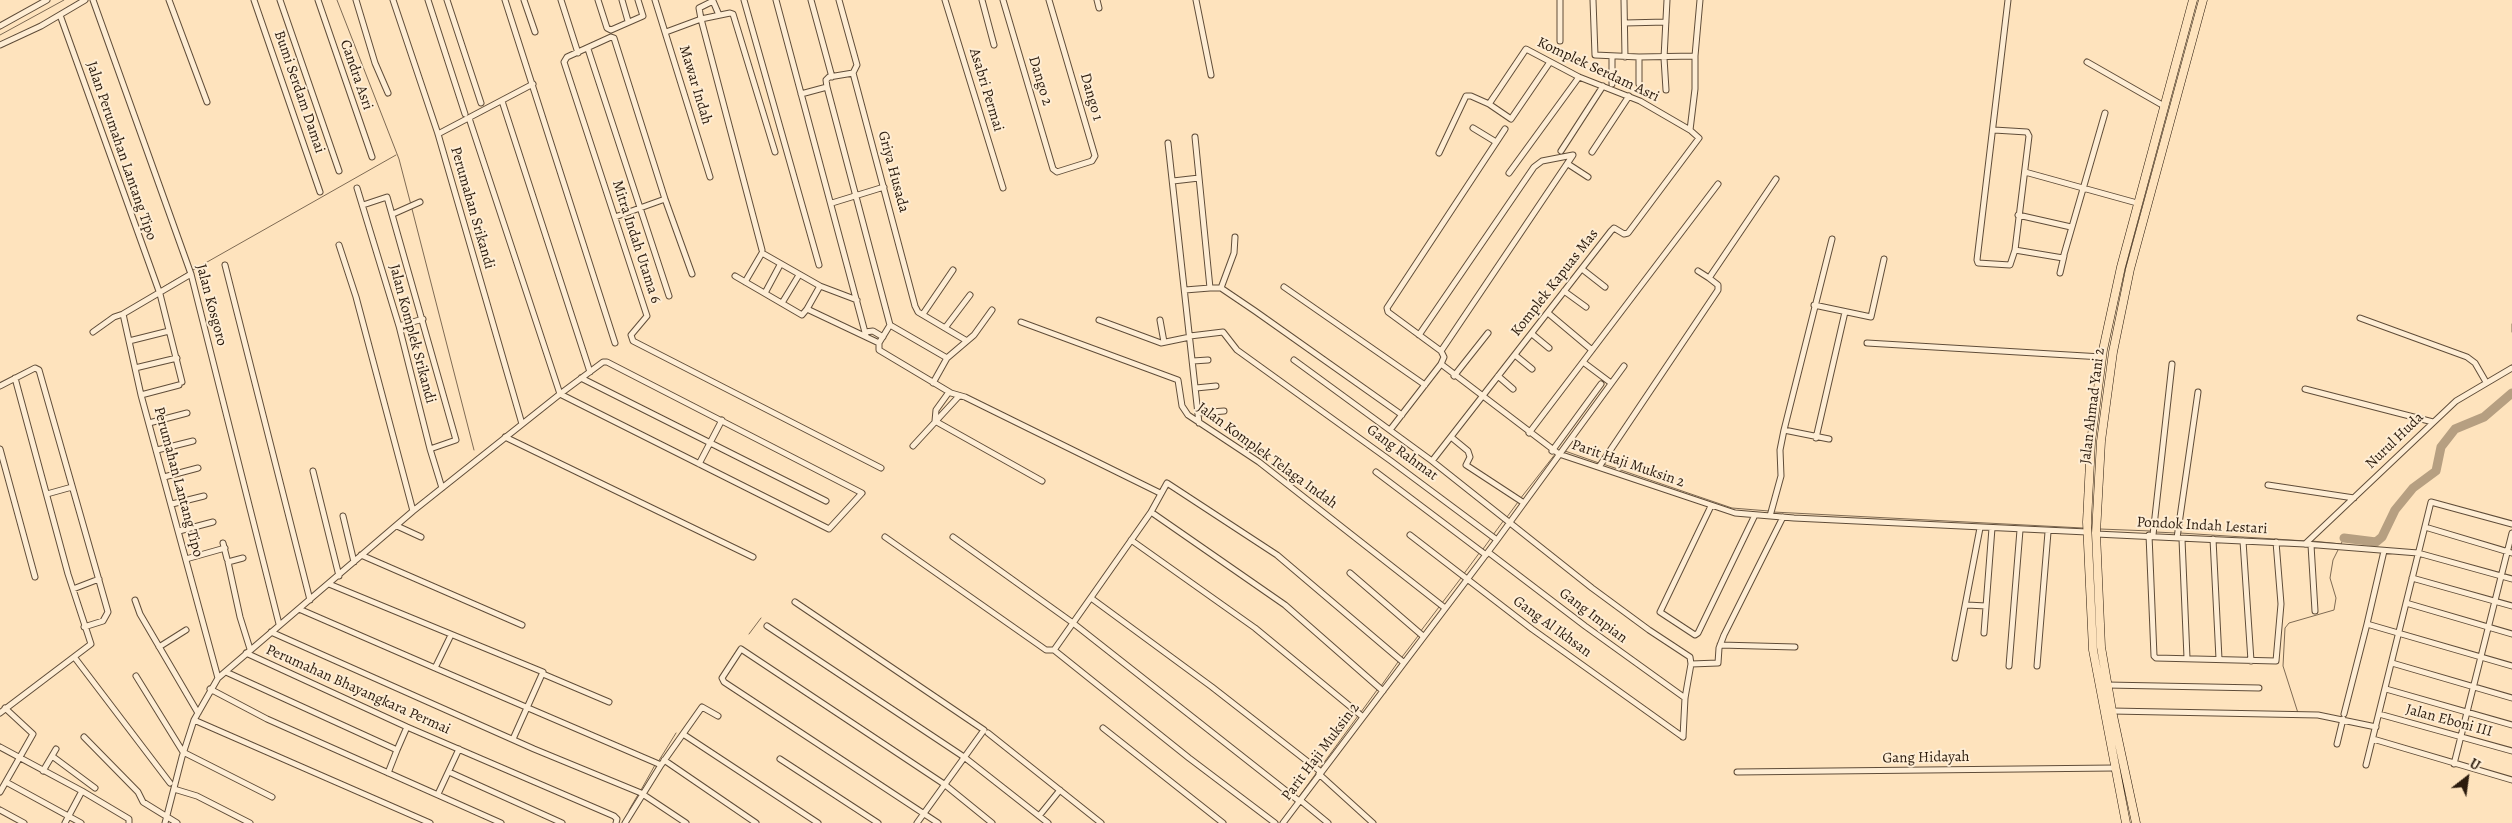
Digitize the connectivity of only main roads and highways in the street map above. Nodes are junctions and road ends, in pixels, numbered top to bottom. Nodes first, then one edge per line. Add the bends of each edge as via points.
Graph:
1 (2193, 0) edge
2 (2203, 0) edge
3 (2126, 823) edge
4 (2136, 823) edge

1 - 3 highway, Jalan Ahmad Yani 2 via 2137,202 2102,356 2091,436 2087,532 2093,650
2 - 4 highway, Jalan Ahmad Yani 2 via 2140,231 2113,352 2101,441 2096,521 2101,646

